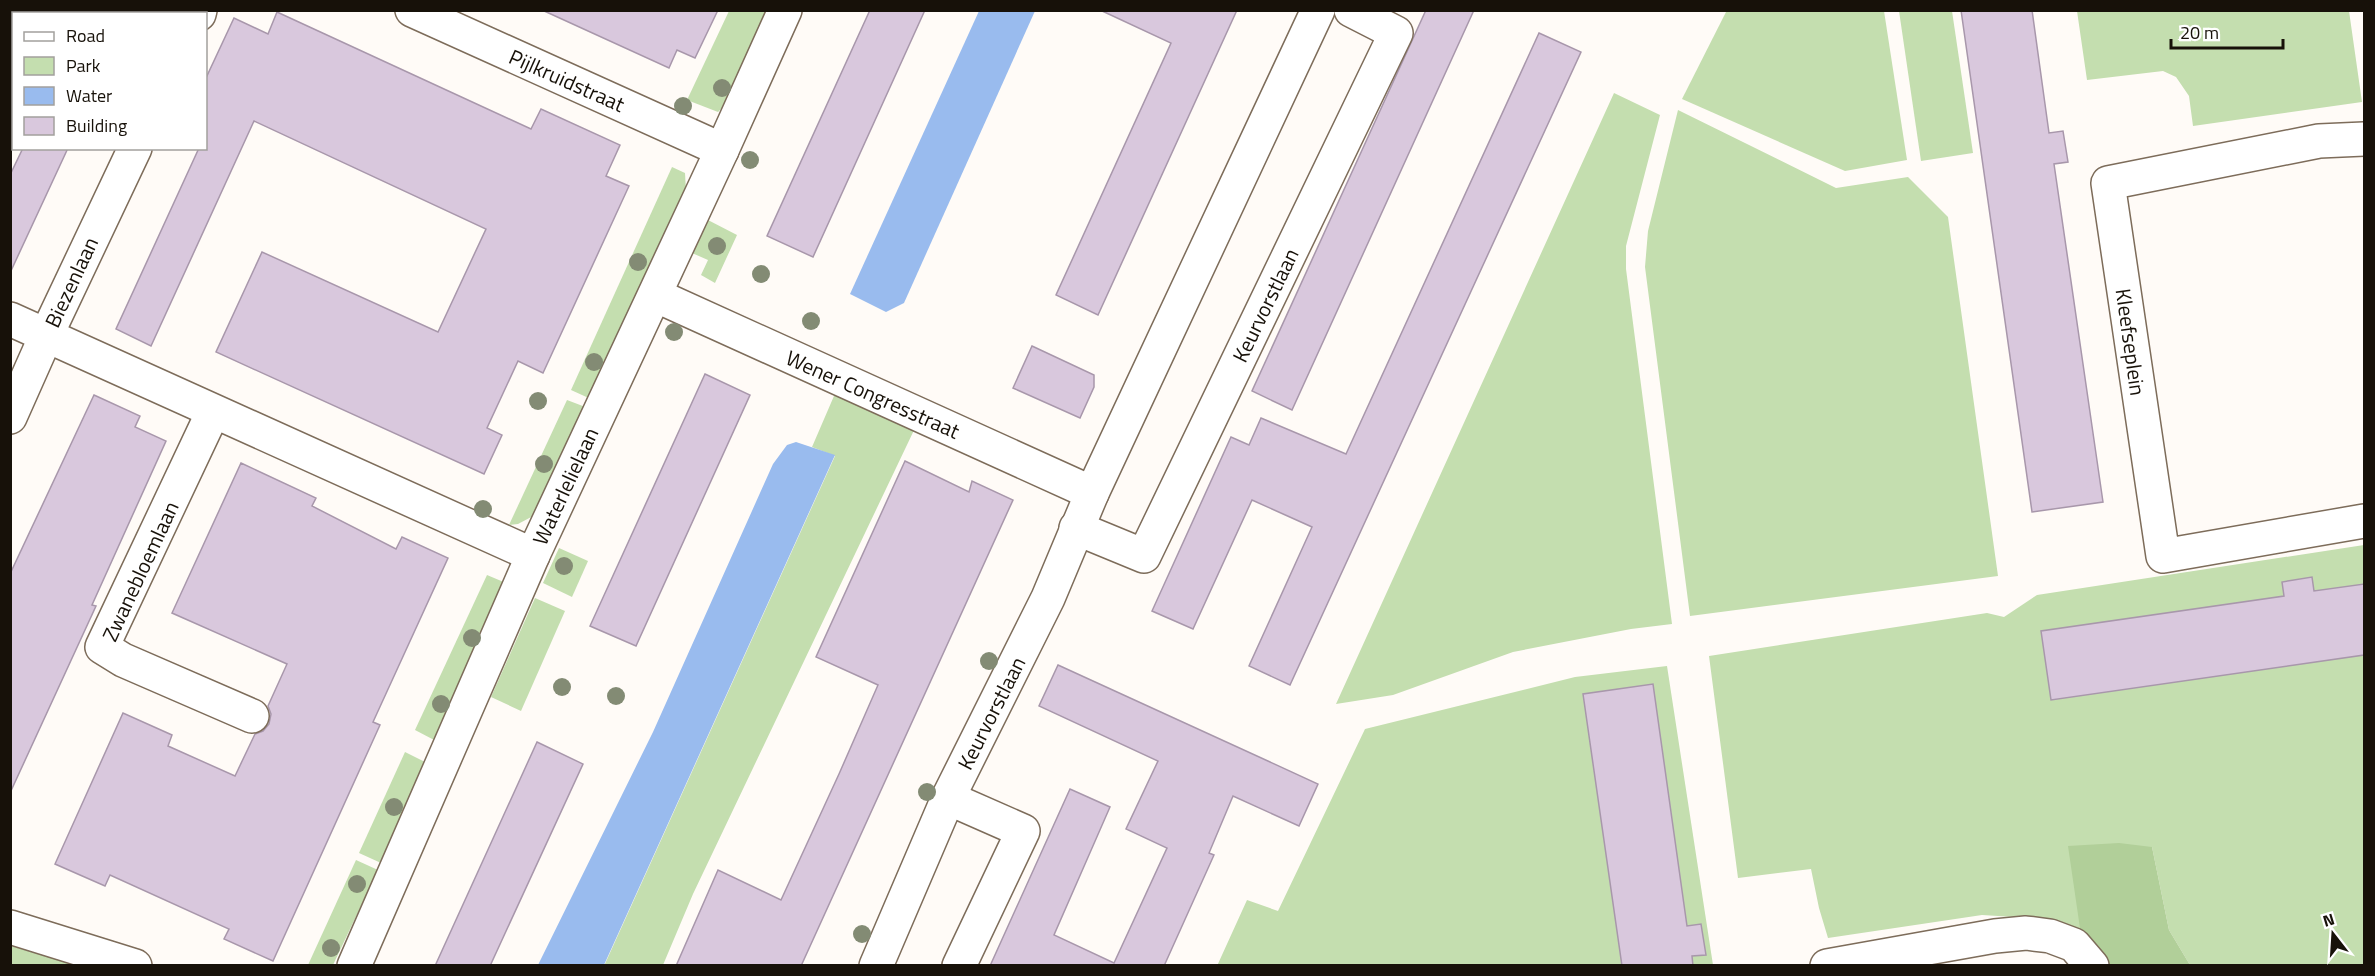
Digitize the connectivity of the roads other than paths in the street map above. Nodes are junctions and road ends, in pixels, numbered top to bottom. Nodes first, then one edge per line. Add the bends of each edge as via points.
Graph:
1 (412, 10) edge
2 (785, 10) edge
3 (1318, 10) edge
4 (1352, 10) edge
5 (2364, 139) edge
6 (134, 150) edge
7 (722, 150) junction
8 (655, 295) junction
9 (10, 319) edge
10 (46, 336) junction
11 (213, 412) junction
12 (10, 417) edge
13 (1092, 493) junction
14 (2364, 521) edge
15 (1076, 528) junction
16 (533, 555) junction
17 (252, 716) dead end
18 (948, 798) junction
19 (10, 927) edge
20 (135, 966) edge
21 (354, 966) edge
22 (876, 966) edge
23 (959, 966) edge
24 (1827, 966) edge
25 (2092, 966) edge

1 - 7 street, Pijlkruidstraat
2 - 7 street, Waterlelielaan
3 - 13 street, Keurvorstlaan
4 - 15 street, Keurvorstlaan via 1396,33 1144,556
5 - 14 street, Kleefseplein via 2319,141 2108,183 2163,556
6 - 10 street, Biezenlaan
7 - 8 street, Waterlelielaan
8 - 13 street, Wener Congresstraat
8 - 16 street, Waterlelielaan
9 - 10 street
10 - 11 street
10 - 12 street, Biezenlaan
11 - 16 street
11 - 17 street, Zwanebloemlaan via 102,647 123,660
13 - 15 street, Keurvorstlaan
15 - 18 street, Keurvorstlaan via 1048,598
16 - 21 street, Waterlelielaan
18 - 22 street, Keurvorstlaan
18 - 23 street via 1023,831
19 - 20 street
24 - 25 street via 2026,933 2050,936 2073,945

